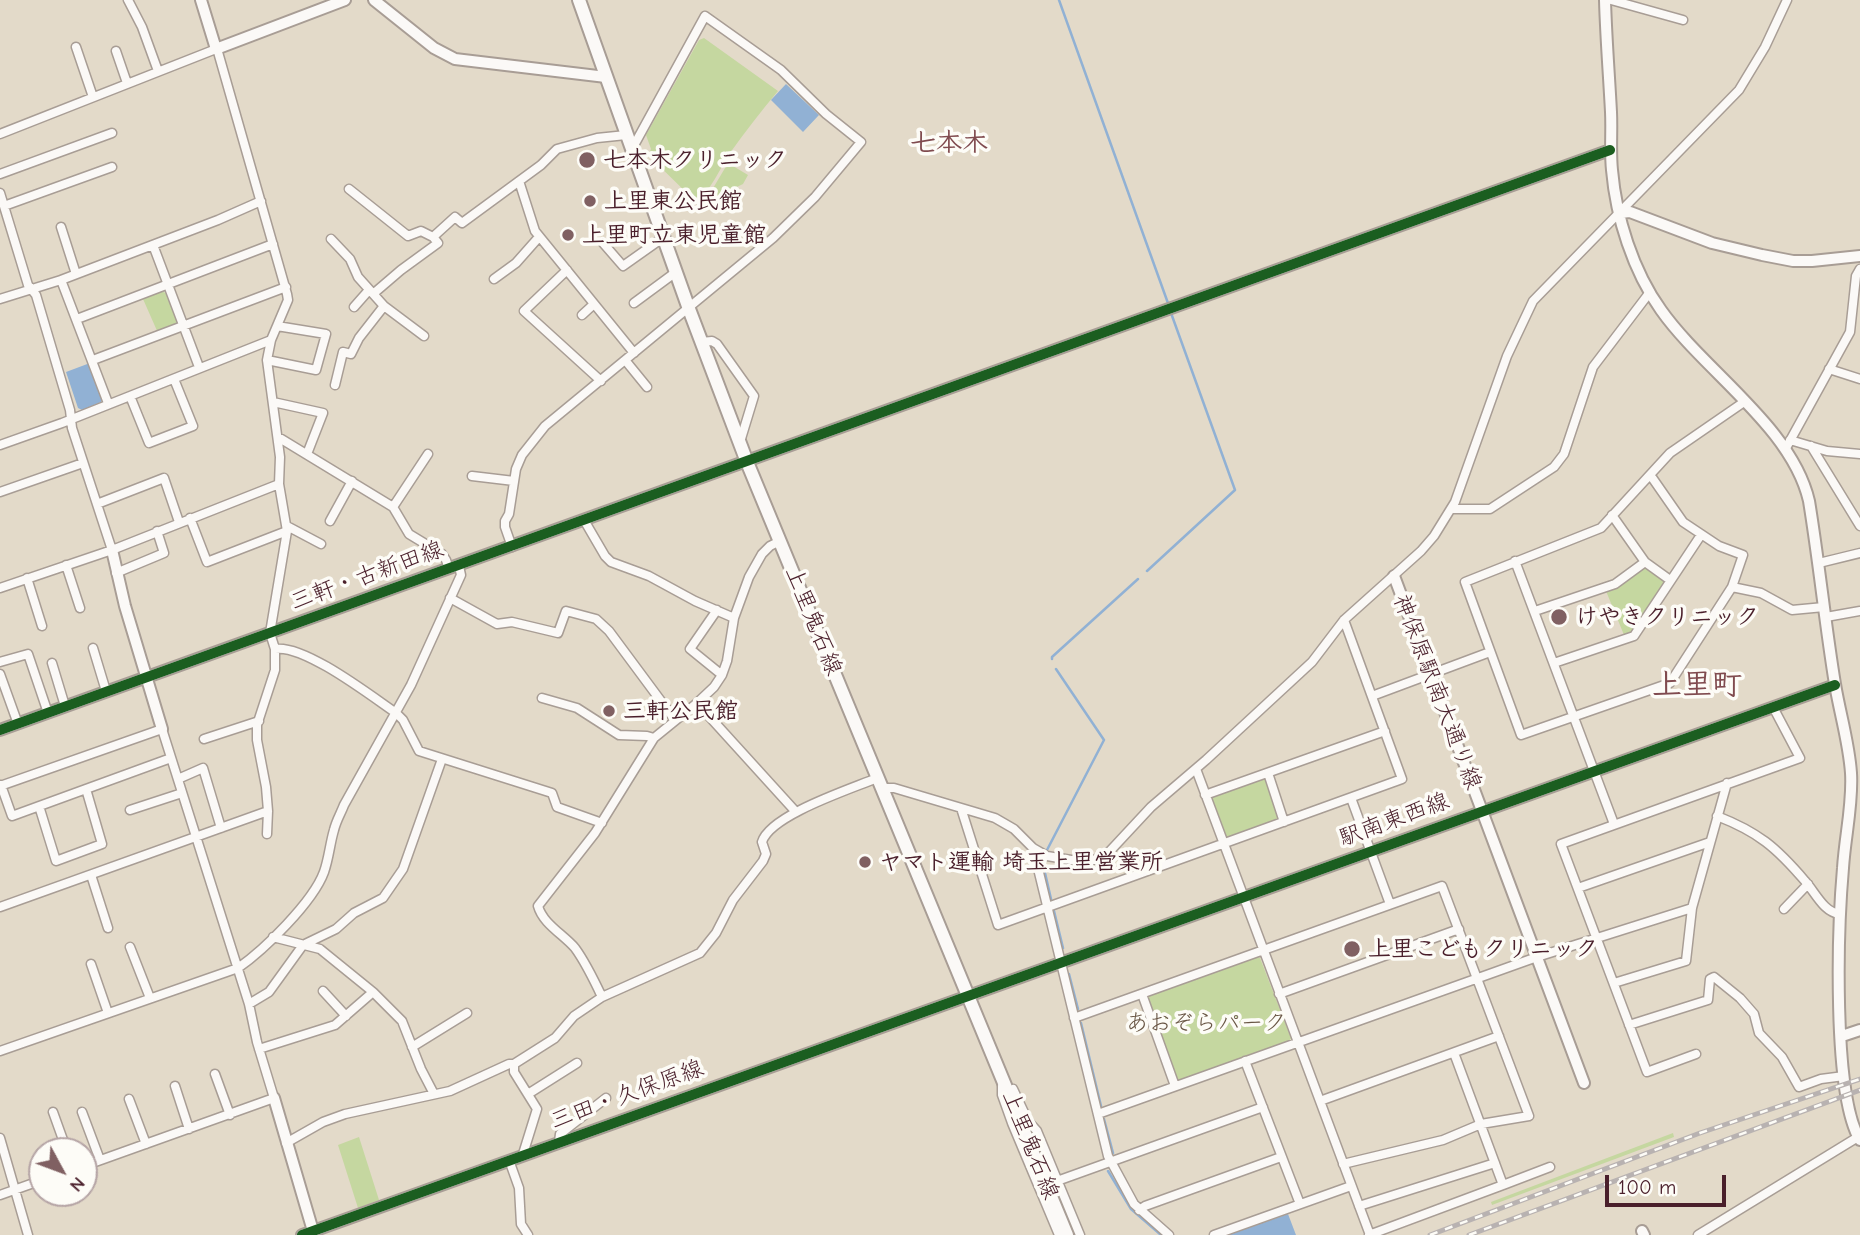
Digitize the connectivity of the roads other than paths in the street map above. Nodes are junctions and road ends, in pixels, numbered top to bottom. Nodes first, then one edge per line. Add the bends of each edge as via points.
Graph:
1 (128, 0) edge
2 (201, 0) edge
3 (345, 0) edge
4 (374, 0) edge
5 (579, 0) edge
6 (1605, 0) edge
7 (1611, 0) edge
8 (1787, 0) edge
9 (1683, 20) dead end
10 (76, 47) dead end
11 (216, 49) junction
12 (116, 51) dead end
13 (158, 71) junction
14 (606, 77) junction
15 (127, 83) junction
16 (93, 97) junction
17 (112, 133) dead end
18 (0, 134) edge
19 (626, 135) junction
20 (632, 149) junction
21 (1610, 150) junction
22 (112, 167) dead end
23 (0, 174) edge
24 (519, 181) junction
25 (349, 189) dead end
26 (2, 200) edge
27 (261, 201) junction
28 (1620, 213) junction
29 (5, 225) edge
30 (61, 227) dead end
31 (433, 237) junction
32 (539, 237) junction
33 (664, 237) junction
34 (331, 239) dead end
35 (603, 243) dead end
36 (273, 244) junction
37 (153, 245) junction
38 (1860, 256) edge
39 (1860, 269) edge
40 (567, 270) junction
41 (676, 272) junction
42 (76, 274) junction
43 (494, 279) dead end
44 (61, 280) junction
45 (168, 285) junction
46 (286, 287) junction
47 (30, 289) junction
48 (371, 292) junction
49 (1650, 292) junction
50 (0, 299) edge
51 (634, 303) dead end
52 (594, 304) junction
53 (384, 306) junction
54 (354, 307) dead end
55 (689, 309) junction
56 (582, 315) dead end
57 (77, 319) junction
58 (184, 326) junction
59 (277, 326) junction
60 (424, 336) dead end
61 (271, 340) junction
62 (701, 342) junction
63 (634, 353) junction
64 (93, 360) junction
65 (267, 360) junction
66 (625, 360) junction
67 (199, 367) junction
68 (1829, 369) junction
69 (174, 379) junction
70 (1860, 379) edge
71 (601, 381) junction
72 (335, 386) dead end
73 (647, 387) dead end
74 (130, 396) junction
75 (273, 402) junction
76 (1744, 402) junction
77 (108, 403) junction
78 (71, 419) junction
79 (278, 437) junction
80 (740, 442) junction
81 (1788, 444) junction
82 (0, 445) edge
83 (1811, 446) junction
84 (307, 454) junction
85 (428, 454) dead end
86 (1860, 454) edge
87 (747, 462) junction
88 (83, 463) junction
89 (1651, 475) junction
90 (472, 476) dead end
91 (352, 481) junction
92 (514, 481) junction
93 (279, 484) junction
94 (0, 492) edge
95 (97, 504) junction
96 (393, 507) junction
97 (1451, 509) junction
98 (1612, 515) junction
99 (190, 518) junction
100 (584, 520) junction
101 (330, 521) dead end
102 (179, 522) junction
103 (1860, 527) edge
104 (287, 528) junction
105 (157, 531) junction
106 (1701, 535) junction
107 (780, 541) junction
108 (321, 544) dead end
109 (512, 547) junction
110 (112, 550) junction
111 (1860, 553) edge
112 (1515, 561) junction
113 (1645, 562) junction
114 (1819, 563) junction
115 (66, 565) junction
116 (454, 568) junction
117 (116, 573) junction
118 (1394, 576) junction
119 (27, 578) junction
120 (1670, 580) junction
121 (0, 587) edge
122 (1732, 587) junction
123 (450, 598) junction
124 (80, 608) dead end
125 (717, 610) junction
126 (1535, 611) junction
127 (1825, 612) junction
128 (1859, 613) edge
129 (734, 618) junction
130 (1344, 620) junction
131 (42, 626) dead end
132 (270, 633) junction
133 (93, 648) dead end
134 (275, 649) junction
135 (1490, 652) junction
136 (0, 662) edge
137 (52, 663) dead end
138 (1554, 663) junction
139 (1430, 673) junction
140 (0, 674) edge
141 (722, 675) junction
142 (148, 676) junction
143 (1835, 685) junction
144 (106, 691) junction
145 (1372, 696) junction
146 (542, 698) dead end
147 (697, 704) junction
148 (65, 706) junction
149 (1773, 707) junction
150 (48, 713) junction
151 (396, 713) junction
152 (1573, 716) junction
153 (675, 720) junction
154 (259, 721) junction
155 (18, 724) junction
156 (162, 729) junction
157 (0, 730) edge
158 (1385, 730) junction
159 (653, 738) junction
160 (204, 739) dead end
161 (171, 758) junction
162 (442, 759) junction
163 (1196, 769) junction
164 (1594, 771) junction
165 (1268, 773) junction
166 (178, 779) junction
167 (879, 783) junction
168 (1727, 783) junction
169 (1, 785) edge
170 (86, 789) junction
171 (182, 793) junction
172 (1205, 795) junction
173 (1351, 797) junction
174 (39, 806) junction
175 (961, 807) junction
176 (130, 810) dead end
177 (268, 811) junction
178 (1482, 811) junction
179 (796, 812) junction
180 (1717, 816) junction
181 (1284, 822) junction
182 (602, 823) junction
183 (1614, 824) junction
184 (221, 828) junction
185 (267, 834) dead end
186 (197, 838) junction
187 (1710, 842) junction
188 (1224, 844) junction
189 (1033, 848) junction
190 (1371, 851) junction
191 (91, 875) junction
192 (1808, 884) junction
193 (1578, 888) junction
194 (1243, 897) junction
195 (1390, 904) junction
196 (0, 907) edge
197 (1047, 907) junction
198 (1692, 908) junction
199 (1784, 909) dead end
200 (1840, 914) junction
201 (108, 928) dead end
202 (1459, 929) junction
203 (273, 937) junction
204 (1597, 938) junction
205 (303, 945) junction
206 (130, 947) dead end
207 (1263, 950) junction
208 (1537, 957) junction
209 (1061, 962) junction
210 (90, 964) dead end
211 (238, 968) junction
212 (1477, 978) junction
213 (1614, 984) junction
214 (323, 992) dead end
215 (373, 992) junction
216 (1142, 993) junction
217 (1279, 993) junction
218 (968, 996) junction
219 (602, 997) junction
220 (150, 998) junction
221 (249, 1004) junction
222 (108, 1013) junction
223 (467, 1013) dead end
224 (346, 1016) junction
225 (1074, 1018) junction
226 (335, 1025) junction
227 (1629, 1025) junction
228 (1860, 1030) edge
229 (342, 1032) dead end
230 (1499, 1036) junction
231 (1842, 1036) junction
232 (1298, 1042) junction
233 (412, 1047) junction
234 (259, 1049) junction
235 (0, 1051) edge
236 (1454, 1053) junction
237 (1696, 1054) dead end
238 (1245, 1061) junction
239 (577, 1063) dead end
240 (514, 1064) junction
241 (215, 1074) dead end
242 (1844, 1076) junction
243 (1003, 1079) junction
244 (1584, 1083) dead end
245 (175, 1086) dead end
246 (1175, 1086) junction
247 (434, 1094) junction
248 (528, 1094) junction
249 (274, 1098) junction
250 (606, 1098) dead end
251 (129, 1099) dead end
252 (1320, 1101) junction
253 (1262, 1107) junction
254 (53, 1112) dead end
255 (82, 1112) dead end
256 (1098, 1114) junction
257 (230, 1115) junction
258 (1481, 1124) junction
259 (189, 1129) junction
260 (62, 1137) edge
261 (1859, 1138) edge
262 (0, 1140) edge
263 (559, 1142) junction
264 (286, 1143) junction
265 (146, 1144) junction
266 (523, 1154) junction
267 (1281, 1157) junction
268 (3, 1158) edge
269 (100, 1160) joint
270 (509, 1160) junction
271 (1110, 1162) junction
272 (1495, 1163) junction
273 (1343, 1164) junction
274 (1550, 1167) dead end
275 (1057, 1181) junction
276 (28, 1185) edge
277 (1503, 1185) junction
278 (1351, 1186) junction
279 (15, 1190) junction
280 (0, 1195) edge
281 (1300, 1204) junction
282 (1359, 1206) junction
283 (1139, 1210) junction
284 (310, 1234) edge
285 (28, 1235) edge
286 (528, 1235) edge
287 (1059, 1235) edge
288 (1067, 1235) edge
289 (1080, 1235) edge
290 (1169, 1235) edge
291 (1214, 1235) edge
292 (1369, 1235) edge
293 (1698, 1235) edge

1 - 13 street
2 - 11 street
3 - 11 street
4 - 14 street via 454,59
5 - 14 main road, 上里鬼石線
6 - 21 street
7 - 9 street
8 - 28 street via 1740,90
10 - 16 street
11 - 13 street
11 - 27 street
12 - 15 street
13 - 15 street
14 - 19 main road, 上里鬼石線
15 - 16 street
16 - 18 street
17 - 23 street
19 - 20 main road, 上里鬼石線
19 - 24 street via 557,149
20 - 33 main road, 上里鬼石線
20 - 55 street via 705,16 781,70 861,142 799,214
21 - 28 street
21 - 87 street, 三軒・古新田線
22 - 26 street
24 - 31 street via 462,223 455,217
24 - 32 street
25 - 31 street via 408,236 421,231
26 - 29 street
27 - 36 street
27 - 37 street
28 - 38 street via 1630,212 1726,247 1793,261
28 - 49 street
28 - 97 street via 1533,301 1507,356
29 - 47 street
30 - 42 street
31 - 48 street via 438,243
32 - 40 street
32 - 43 street
33 - 35 street via 622,266
33 - 41 main road, 上里鬼石線
34 - 48 street
36 - 45 street
36 - 46 street
37 - 42 street
37 - 45 street
39 - 68 street via 1852,325
40 - 52 street
40 - 71 street via 524,311
41 - 51 street
41 - 55 main road, 上里鬼石線
42 - 44 street
44 - 47 street
44 - 57 street
45 - 57 street
45 - 58 street
46 - 58 street
46 - 59 street via 288,300
47 - 50 street
47 - 78 street via 36,295
48 - 53 street
48 - 54 street
49 - 76 street via 1681,335
49 - 97 street via 1593,367 1564,454 1554,467 1490,509
52 - 56 street
52 - 63 street
53 - 60 street
53 - 72 street via 351,354 342,352
55 - 62 main road, 上里鬼石線
55 - 63 street
57 - 64 street
58 - 64 street
58 - 67 street
59 - 61 street
59 - 65 street via 326,334 316,370
61 - 65 street
61 - 67 street
62 - 80 main road, 上里鬼石線
62 - 80 street via 717,344 754,396
63 - 66 street
64 - 77 street
65 - 75 street
66 - 71 street
66 - 73 street
67 - 69 street
68 - 70 street
68 - 81 street
69 - 74 street
69 - 74 street via 193,426 149,443
71 - 92 street via 545,426 519,460
74 - 77 street
75 - 79 street
75 - 84 street via 323,413
76 - 81 street
76 - 89 street via 1670,453
77 - 78 street
78 - 82 street
78 - 88 street
79 - 84 street
79 - 93 street
80 - 87 main road, 上里鬼石線
81 - 83 street
81 - 114 street via 1806,487
83 - 86 street
83 - 103 street
84 - 91 street
85 - 96 street
87 - 100 street, 三軒・古新田線
87 - 107 main road, 上里鬼石線
88 - 94 street
88 - 95 street
89 - 98 street
89 - 106 street via 1683,522
90 - 92 street
91 - 96 street
91 - 101 street
92 - 109 street via 505,527
93 - 99 street
93 - 104 street
95 - 102 street via 164,478
95 - 110 street
96 - 116 street via 409,534 442,554
97 - 118 street via 1421,551
98 - 112 street via 1601,528
98 - 113 street
99 - 102 street
99 - 104 street via 207,562
100 - 109 street, 三軒・古新田線
100 - 125 street via 611,562
102 - 105 street
104 - 108 street
104 - 132 street
105 - 110 street
105 - 117 street via 164,553
106 - 120 street
106 - 122 street via 1743,555
107 - 129 street via 755,564
107 - 167 main road, 上里鬼石線
109 - 116 street, 三軒・古新田線
110 - 115 street
110 - 117 street
111 - 114 street
112 - 126 street
112 - 135 street via 1465,582
113 - 120 street
113 - 126 street via 1615,584
114 - 127 street
115 - 119 street
115 - 124 street
116 - 123 street via 461,575
116 - 132 street, 三軒・古新田線
117 - 142 street
118 - 130 street
118 - 139 street, 神保原駅南大通り線
119 - 121 street
119 - 131 street
120 - 138 street via 1634,636
122 - 127 street via 1761,593 1792,610
122 - 152 street via 1670,683
123 - 151 street
123 - 153 street via 497,624 512,622 558,633 566,611 596,619
125 - 129 street
125 - 141 street via 690,649
126 - 138 street
127 - 128 street
127 - 143 street
129 - 141 street
130 - 145 street
130 - 163 street via 1312,662
132 - 134 street
132 - 142 street, 三軒・古新田線
133 - 144 street
134 - 151 street via 320,662
134 - 154 street via 275,670
135 - 139 street
135 - 152 street via 1521,735
136 - 150 street via 28,654
137 - 148 street
138 - 152 street
139 - 145 street
139 - 178 street, 神保原駅南大通り線
140 - 155 street
141 - 147 street
142 - 144 street, 三軒・古新田線
142 - 156 street
143 - 149 street, 駅南東西線
143 - 200 street via 1851,772
144 - 148 street, 三軒・古新田線
145 - 158 street
146 - 159 street via 577,708 619,735
147 - 153 street
147 - 179 street
148 - 150 street, 三軒・古新田線
149 - 164 street, 駅南東西線
149 - 168 street via 1800,758
150 - 155 street, 三軒・古新田線
151 - 162 street via 419,751
151 - 203 street via 344,805 319,883
152 - 164 street
153 - 159 street
154 - 160 street
154 - 177 street via 257,740
155 - 157 street, 三軒・古新田線
156 - 161 street
156 - 169 street
158 - 165 street
158 - 173 street via 1402,779
159 - 182 street
161 - 166 street
161 - 170 street
162 - 182 street via 552,793 557,807
162 - 205 street via 403,869 383,898
163 - 172 street
163 - 189 street via 1102,857 1059,859
164 - 178 street, 駅南東西線
164 - 183 street
165 - 172 street
165 - 181 street
166 - 171 street
166 - 184 street via 203,768
167 - 175 street
167 - 179 street
167 - 218 main road, 上里鬼石線
168 - 180 street
168 - 183 street
169 - 174 street via 12,816
170 - 174 street
170 - 174 street via 102,844 56,861
171 - 176 street
171 - 186 street
172 - 188 street
173 - 181 street
173 - 190 street
175 - 189 street via 1006,824
175 - 197 street via 998,925
177 - 184 street
177 - 185 street
178 - 190 street, 駅南東西線
178 - 208 street, 神保原駅南大通り線
179 - 219 street via 764,837 765,858 700,953
180 - 187 street
180 - 192 street via 1765,840
181 - 188 street
182 - 219 street via 538,906 541,915 573,945
183 - 193 street via 1561,844
184 - 186 street
186 - 191 street
186 - 211 street
187 - 193 street
187 - 198 street
188 - 194 street
188 - 197 street
189 - 197 street
190 - 194 street, 駅南東西線
190 - 195 street
191 - 196 street
191 - 201 street
192 - 199 street
192 - 200 street via 1827,908
193 - 204 street
194 - 207 street
194 - 209 street, 駅南東西線
195 - 202 street via 1442,886
195 - 207 street
197 - 209 street
198 - 204 street
198 - 213 street via 1686,961
200 - 231 street
202 - 212 street
202 - 217 street
203 - 205 street
203 - 211 street
204 - 208 street
204 - 213 street
205 - 215 street via 320,949
205 - 221 street via 269,992
206 - 220 street
207 - 216 street
207 - 217 street
208 - 212 street
208 - 244 street, 神保原駅南大通り線
209 - 218 street, 駅南東西線
209 - 225 street
210 - 222 street
211 - 220 street
211 - 221 street
212 - 230 street
212 - 232 street
213 - 227 street
214 - 224 street
215 - 224 street
215 - 233 street via 402,1021
216 - 225 street
216 - 246 street
217 - 232 street
218 - 243 main road, 上里鬼石線
218 - 263 street, 三田・久保原線
219 - 240 street via 574,1016 555,1038
220 - 222 street
221 - 234 street
222 - 235 street
223 - 233 street
224 - 226 street
225 - 256 street
226 - 229 street
226 - 234 street
227 - 237 street via 1647,1072
227 - 242 street via 1708,1000 1714,977 1754,1014 1759,1032 1782,1057 1799,1087
228 - 231 street
230 - 236 street
230 - 258 street via 1529,1116
231 - 242 street
232 - 238 street
232 - 252 street
233 - 247 street
234 - 249 street
236 - 252 street
236 - 258 street
238 - 246 street
238 - 253 street
239 - 248 street
240 - 247 street
240 - 248 street
241 - 257 street
242 - 261 street
243 - 275 street via 1037,1131
243 - 287 street via 1002,1096
243 - 288 main road, 上里鬼石線
245 - 259 street
246 - 256 street
247 - 264 street via 345,1114
248 - 266 street via 537,1109
249 - 257 street
249 - 264 street
250 - 263 street via 560,1134
251 - 265 street
252 - 273 street
253 - 267 street
253 - 271 street
254 - 260 street
255 - 269 street
256 - 271 street
257 - 259 street
258 - 272 street
258 - 273 street via 1443,1140
259 - 265 street
261 - 293 street
262 - 268 street
263 - 266 street, 三田・久保原線
264 - 284 street
265 - 269 street
266 - 270 street, 三田・久保原線
267 - 281 street
267 - 283 street
268 - 279 street
270 - 284 street, 三田・久保原線
270 - 286 street via 519,1188 521,1224
271 - 275 street
271 - 283 street
272 - 277 street
272 - 282 street
273 - 278 street
274 - 277 street
275 - 289 street
276 - 279 street
277 - 292 street
278 - 281 street
278 - 282 street
279 - 280 street
279 - 285 street
281 - 291 street
282 - 292 street
283 - 290 street

